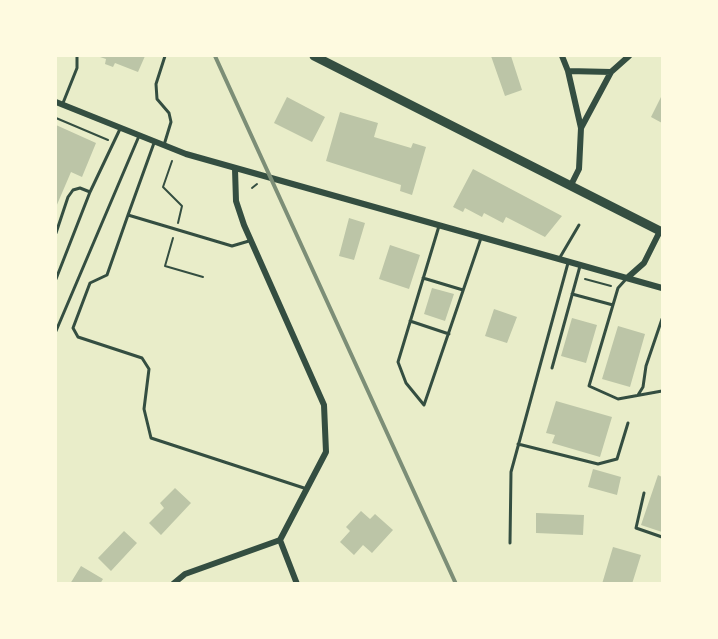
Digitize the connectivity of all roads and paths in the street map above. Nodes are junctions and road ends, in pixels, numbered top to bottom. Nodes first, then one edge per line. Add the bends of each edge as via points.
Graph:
1 (76, 56) edge
2 (165, 56) edge
3 (314, 56) edge
4 (562, 56) edge
5 (629, 56) edge
6 (568, 71) junction
7 (611, 72) junction
8 (59, 104) edge
9 (56, 118) edge
10 (581, 128) junction
11 (120, 129) junction
12 (139, 136) junction
13 (113, 142) junction
14 (154, 142) junction
15 (164, 146) junction
16 (172, 161) dead end
17 (235, 169) junction
18 (571, 185) junction
19 (90, 192) junction
20 (128, 215) junction
21 (177, 224) dead end
22 (579, 225) dead end
23 (439, 226) junction
24 (662, 231) edge
25 (56, 233) edge
26 (173, 238) dead end
27 (481, 238) junction
28 (251, 240) junction
29 (558, 260) junction
30 (568, 263) junction
31 (580, 266) junction
32 (203, 277) dead end
33 (423, 278) junction
34 (627, 278) junction
35 (56, 279) edge
36 (663, 288) edge
37 (463, 290) junction
38 (572, 294) junction
39 (613, 305) junction
40 (662, 319) edge
41 (410, 321) junction
42 (56, 331) edge
43 (449, 334) junction
44 (552, 368) dead end
45 (663, 390) edge
46 (638, 395) junction
47 (628, 423) dead end
48 (518, 444) junction
49 (307, 489) junction
50 (644, 493) dead end
51 (663, 537) edge
52 (280, 540) junction
53 (510, 543) dead end
54 (173, 584) edge
55 (297, 584) edge

1 - 8 lane via 77,68
2 - 15 lane via 156,84 157,99 170,113
3 - 18 main road
4 - 6 street
5 - 7 street
6 - 7 street
6 - 10 street
7 - 10 street
8 - 11 street
9 - 13 path
10 - 18 street via 579,169
11 - 12 street
11 - 13 lane
12 - 14 street
12 - 42 lane
13 - 19 lane
14 - 15 street
14 - 20 lane
15 - 17 street
16 - 21 path via 163,187 182,206
17 - 23 street
17 - 28 street via 236,201
18 - 24 main road
19 - 25 lane via 73,190
19 - 35 lane
20 - 28 lane via 232,246
20 - 49 lane via 107,276 90,283 73,328 78,337 142,358 149,369 144,410 151,438
22 - 29 lane
23 - 27 street
23 - 33 lane
24 - 34 street via 644,262
26 - 32 path via 165,266
27 - 29 street
27 - 37 lane
28 - 49 street via 324,405 326,452
29 - 30 street
30 - 31 street
30 - 48 lane
31 - 34 street
31 - 38 lane
33 - 37 lane
33 - 41 lane
34 - 36 street
34 - 39 lane via 618,288
37 - 43 lane
38 - 39 lane
38 - 44 lane
39 - 46 lane via 589,386 618,399
40 - 46 lane
41 - 43 lane
41 - 43 lane via 398,362 406,383 424,405
45 - 46 lane
47 - 48 lane via 617,459 598,464
48 - 53 lane via 511,472
49 - 52 street
50 - 51 lane via 636,528
52 - 54 street via 185,574
52 - 55 street

